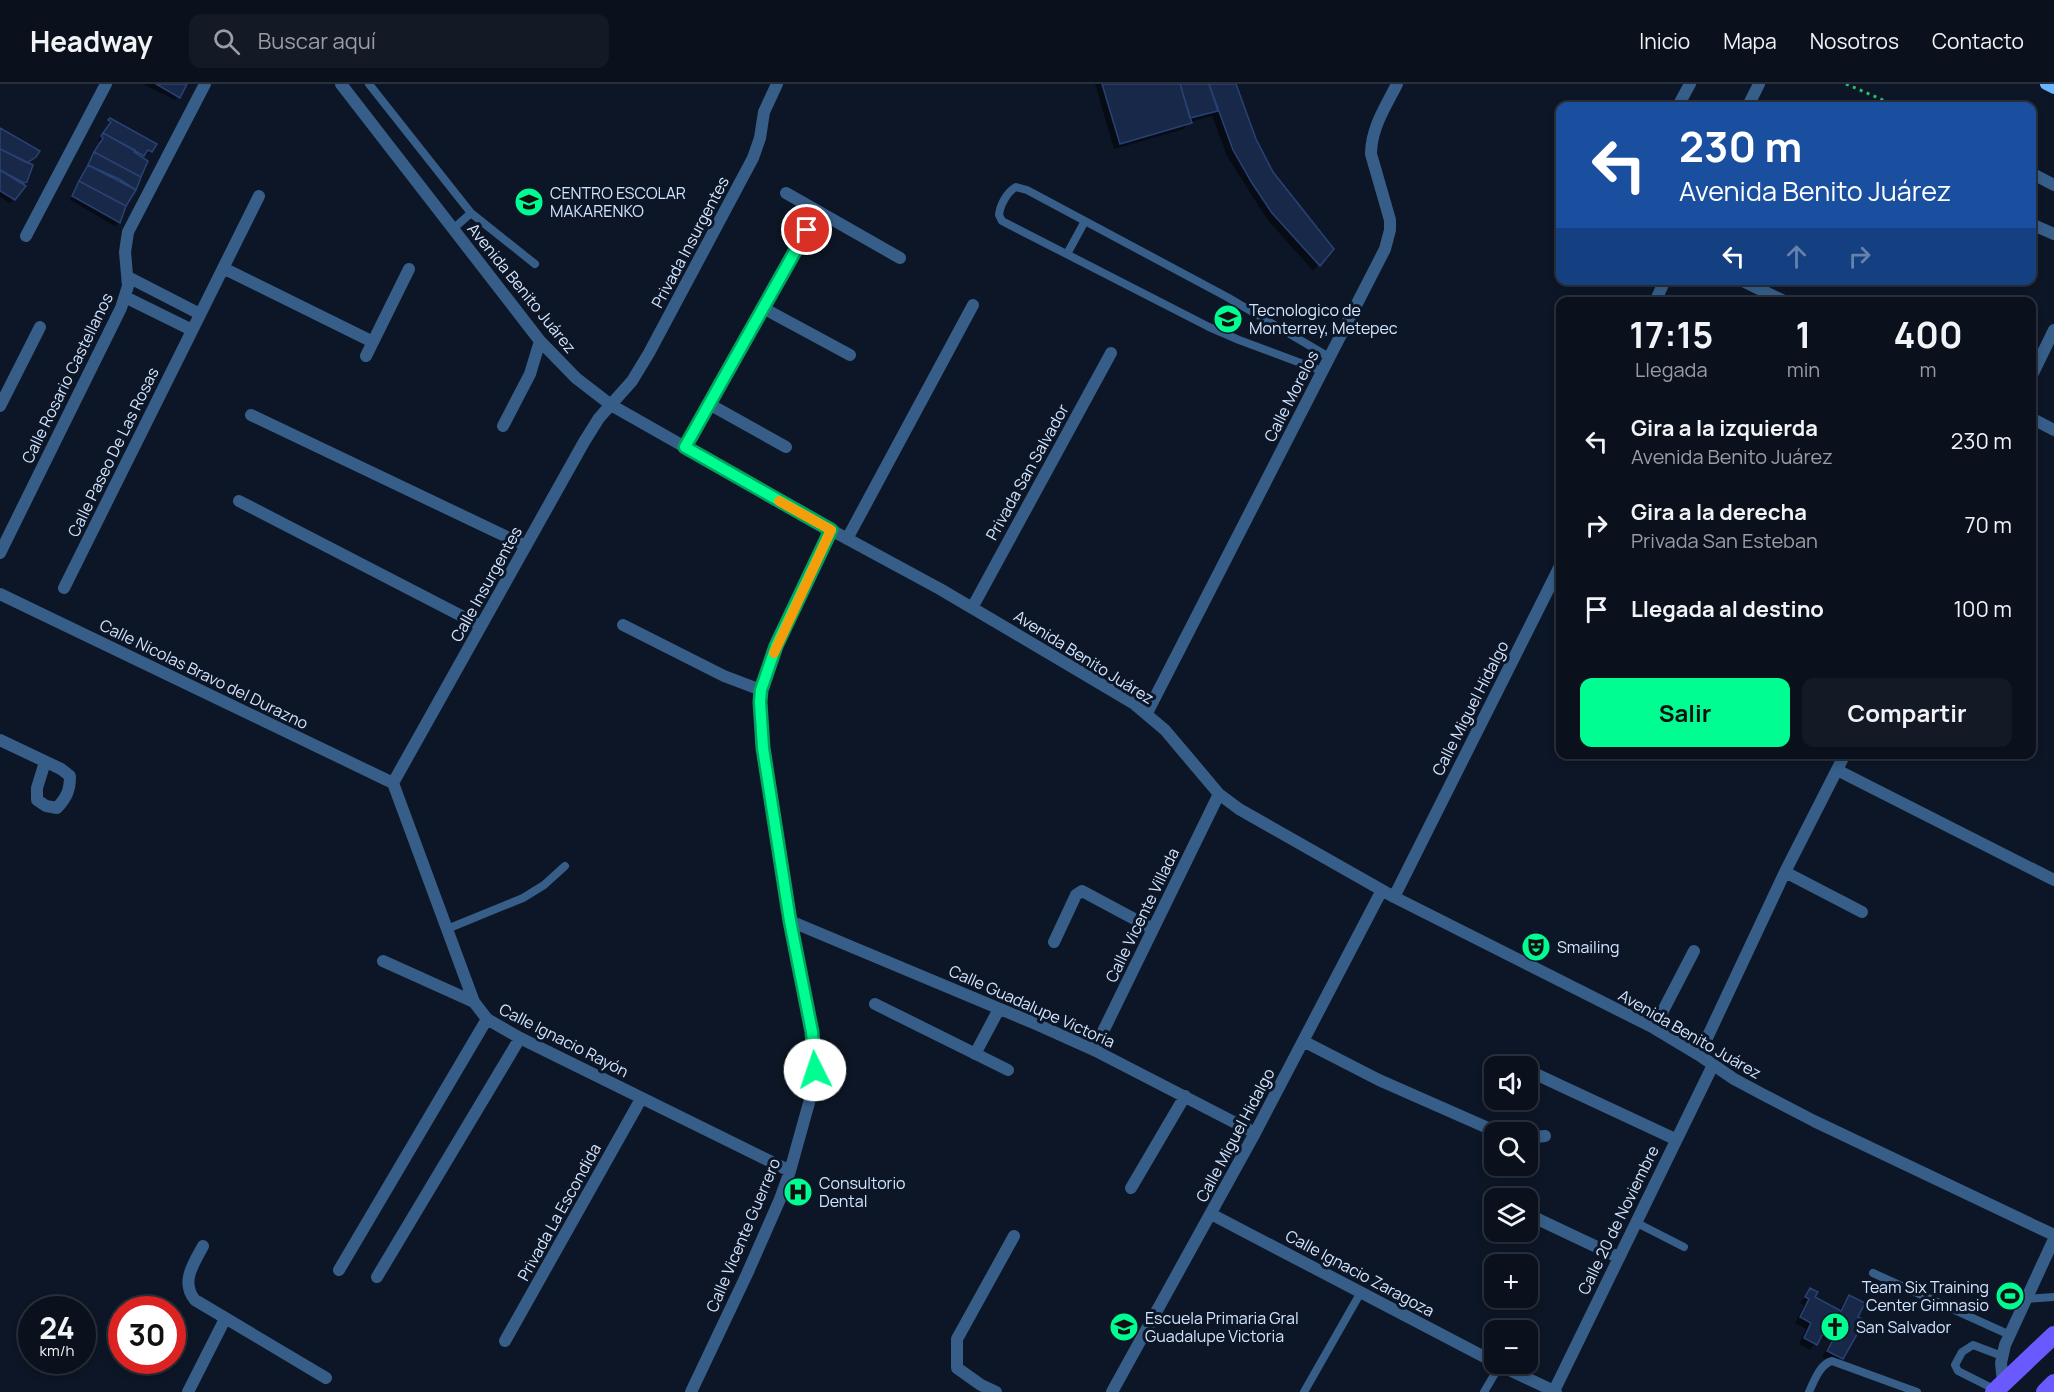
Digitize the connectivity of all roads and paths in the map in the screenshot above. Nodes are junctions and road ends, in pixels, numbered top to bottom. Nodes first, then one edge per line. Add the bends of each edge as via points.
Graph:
1 (106, 84) edge
2 (205, 84) edge
3 (341, 84) edge
4 (369, 84) edge
5 (777, 84) edge
6 (1397, 84) edge
7 (1690, 84) edge
8 (1759, 84) edge
9 (1846, 84) edge
10 (1680, 102) edge
11 (1750, 102) edge
12 (1888, 102) edge
13 (2036, 176) edge
14 (2054, 185) edge
15 (786, 193) dead end
16 (259, 196) dead end
17 (818, 211) junction
18 (471, 213) junction
19 (1085, 220) junction
20 (2036, 226) edge
21 (453, 229) junction
22 (2054, 234) edge
23 (26, 236) dead end
24 (1067, 254) junction
25 (900, 258) dead end
26 (535, 264) dead end
27 (224, 268) junction
28 (409, 269) dead end
29 (128, 278) junction
30 (1751, 285) edge
31 (125, 297) junction
32 (1776, 297) edge
33 (972, 305) dead end
34 (763, 308) junction
35 (200, 314) junction
36 (40, 327) dead end
37 (192, 330) junction
38 (2054, 330) edge
39 (540, 341) junction
40 (373, 342) junction
41 (1111, 353) dead end
42 (850, 355) dead end
43 (366, 356) dead end
44 (1329, 357) junction
45 (2036, 367) edge
46 (1322, 371) junction
47 (709, 404) junction
48 (611, 405) junction
49 (0, 406) edge
50 (251, 415) dead end
51 (2036, 421) edge
52 (502, 426) dead end
53 (2054, 430) edge
54 (685, 447) junction
55 (786, 447) dead end
56 (239, 501) dead end
57 (831, 530) junction
58 (847, 539) junction
59 (526, 546) junction
60 (0, 553) edge
61 (1556, 574) edge
62 (64, 588) dead end
63 (2, 600) edge
64 (972, 608) junction
65 (623, 625) dead end
66 (481, 627) junction
67 (761, 690) junction
68 (1147, 713) junction
69 (0, 740) edge
70 (1842, 759) edge
71 (45, 762) dead end
72 (1837, 770) junction
73 (393, 783) junction
74 (1219, 794) junction
75 (565, 866) dead end
76 (1785, 872) junction
77 (2054, 880) edge
78 (1382, 890) junction
79 (1394, 897) junction
80 (1862, 912) dead end
81 (790, 921) junction
82 (1153, 928) junction
83 (447, 929) junction
84 (1054, 942) dead end
85 (1694, 951) dead end
86 (383, 961) dead end
87 (474, 1002) junction
88 (875, 1004) dead end
89 (999, 1009) junction
90 (487, 1019) junction
91 (1654, 1028) junction
92 (520, 1038) junction
93 (1303, 1041) junction
94 (1094, 1050) junction
95 (975, 1054) junction
96 (1699, 1055) junction
97 (1713, 1065) junction
98 (1008, 1070) dead end
99 (1538, 1075) edge
100 (1185, 1096) junction
101 (641, 1099) junction
102 (1484, 1126) edge
103 (1255, 1132) junction
104 (1545, 1136) dead end
105 (1538, 1137) edge
106 (1675, 1139) junction
107 (790, 1172) junction
108 (1131, 1188) dead end
109 (1211, 1214) junction
110 (1538, 1219) edge
111 (1635, 1222) junction
112 (1014, 1236) dead end
113 (2054, 1237) edge
114 (203, 1246) dead end
115 (1684, 1247) dead end
116 (1618, 1257) junction
117 (339, 1270) dead end
118 (1873, 1273) dead end
119 (377, 1277) dead end
120 (1361, 1292) junction
121 (2054, 1297) edge
122 (2025, 1299) junction
123 (225, 1319) junction
124 (2010, 1335) junction
125 (2054, 1335) edge
126 (505, 1341) dead end
127 (1484, 1356) edge
128 (2002, 1356) junction
129 (1492, 1374) edge
130 (1519, 1374) edge
131 (326, 1378) dead end
132 (2054, 1383) edge
133 (1997, 1388) edge
134 (188, 1392) edge
135 (691, 1392) edge
136 (996, 1392) edge
137 (1112, 1392) edge
138 (1304, 1392) edge
139 (1484, 1392) edge
140 (1555, 1392) edge
141 (1809, 1392) edge
142 (1917, 1392) edge
143 (2044, 1392) edge

1 - 23 street
2 - 29 street, Calle Rosario Castellanos via 129,232 125,252
3 - 21 street, Avenida Benito Juárez
4 - 18 lane
5 - 48 street, Privada Insurgentes via 764,112 753,158 649,353
6 - 44 street, Calle Morelos via 1371,143 1390,220 1389,240
7 - 10 street
8 - 11 street
9 - 12 path
13 - 14 street
15 - 17 street
16 - 27 street, Calle Paseo De Las Rosas
17 - 25 street
17 - 34 street
18 - 21 lane
18 - 26 lane
19 - 24 lane
19 - 24 lane via 1022,188 1012,189 1001,207 1002,221
19 - 44 lane
20 - 22 street
21 - 39 street, Avenida Benito Juárez
24 - 46 lane via 1209,327
27 - 35 street, Calle Paseo De Las Rosas
27 - 40 street
28 - 40 street
29 - 31 street, Calle Rosario Castellanos
29 - 35 street
30 - 32 street
31 - 37 street
31 - 60 street, Calle Rosario Castellanos
33 - 58 street
34 - 42 street
34 - 47 street
35 - 37 street, Calle Paseo De Las Rosas
36 - 49 street
37 - 62 street, Calle Paseo De Las Rosas
38 - 45 street
39 - 48 street, Avenida Benito Juárez via 576,378
39 - 52 street via 530,374
40 - 43 street
41 - 64 street, Privada San Salvador
44 - 46 street, Calle Morelos
46 - 68 street, Calle Morelos
47 - 54 street
47 - 55 street
48 - 54 street, Avenida Benito Juárez
48 - 59 street, Calle Insurgentes via 584,442
50 - 59 street
51 - 53 street
54 - 57 street, Avenida Benito Juárez
56 - 66 street
57 - 58 street, Avenida Benito Juárez
57 - 67 street, Calle Vicente Guerrero via 776,646
58 - 64 street, Avenida Benito Juárez
59 - 66 street, Calle Insurgentes
61 - 79 street, Calle Miguel Hidalgo
63 - 73 street, Calle Nicolas Bravo del Durazno
64 - 68 street, Avenida Benito Juárez
65 - 67 street via 724,676
66 - 73 street, Calle Insurgentes
67 - 81 street, Calle Vicente Guerrero via 763,748
68 - 74 street, Avenida Benito Juárez
69 - 71 street
70 - 72 street
72 - 76 street
72 - 77 street
73 - 83 street, Calle Ignacio Rayón
74 - 78 street, Avenida Benito Juárez
74 - 82 street, Calle Vicente Villada
75 - 83 lane via 524,898
76 - 80 street
76 - 96 street
78 - 79 street, Avenida Benito Juárez
78 - 93 street, Calle Miguel Hidalgo
79 - 91 street, Avenida Benito Juárez
81 - 89 street, Calle Guadalupe Victoria
81 - 107 street, Calle Vicente Guerrero via 815,1070
82 - 84 street via 1082,891 1076,895
82 - 94 street, Calle Vicente Villada
83 - 87 street, Calle Ignacio Rayón
85 - 91 street
86 - 87 street
87 - 90 street, Calle Ignacio Rayón
88 - 95 street
89 - 94 street, Calle Guadalupe Victoria
89 - 95 street
90 - 92 street, Calle Ignacio Rayón
90 - 117 street
91 - 96 street, Avenida Benito Juárez
92 - 101 street, Calle Ignacio Rayón
92 - 119 street
93 - 102 street
93 - 103 street, Calle Miguel Hidalgo
94 - 100 street, Calle Guadalupe Victoria
95 - 98 street
96 - 97 street, Avenida Benito Juárez
97 - 106 street, Calle 20 de Noviembre
97 - 113 street, Avenida Benito Juárez via 1814,1121
99 - 106 street
100 - 103 street, Calle Guadalupe Victoria
100 - 108 street
101 - 107 street, Calle Ignacio Rayón
101 - 126 street, Privada La Escondida
103 - 109 street, Calle Miguel Hidalgo
104 - 105 street
106 - 111 street, Calle 20 de Noviembre
107 - 135 street, Calle Vicente Guerrero
109 - 120 street, Calle Ignacio Zaragoza
109 - 137 street, Calle Miguel Hidalgo
110 - 116 street
111 - 115 lane
111 - 116 street, Calle 20 de Noviembre
112 - 136 street via 957,1340 957,1368
113 - 122 street
114 - 123 street via 189,1274 188,1290 195,1300
116 - 140 street, Calle 20 de Noviembre
118 - 124 lane
120 - 127 street, Calle Ignacio Zaragoza
120 - 138 lane
121 - 122 lane
122 - 124 street
123 - 131 street
123 - 134 street
124 - 128 street
125 - 133 main road
128 - 133 street
128 - 133 lane via 1973,1345 1962,1352 1955,1365 1958,1371
129 - 139 lane
130 - 140 street, Calle Ignacio Zaragoza
132 - 143 main road
141 - 142 lane via 1822,1366 1832,1361

